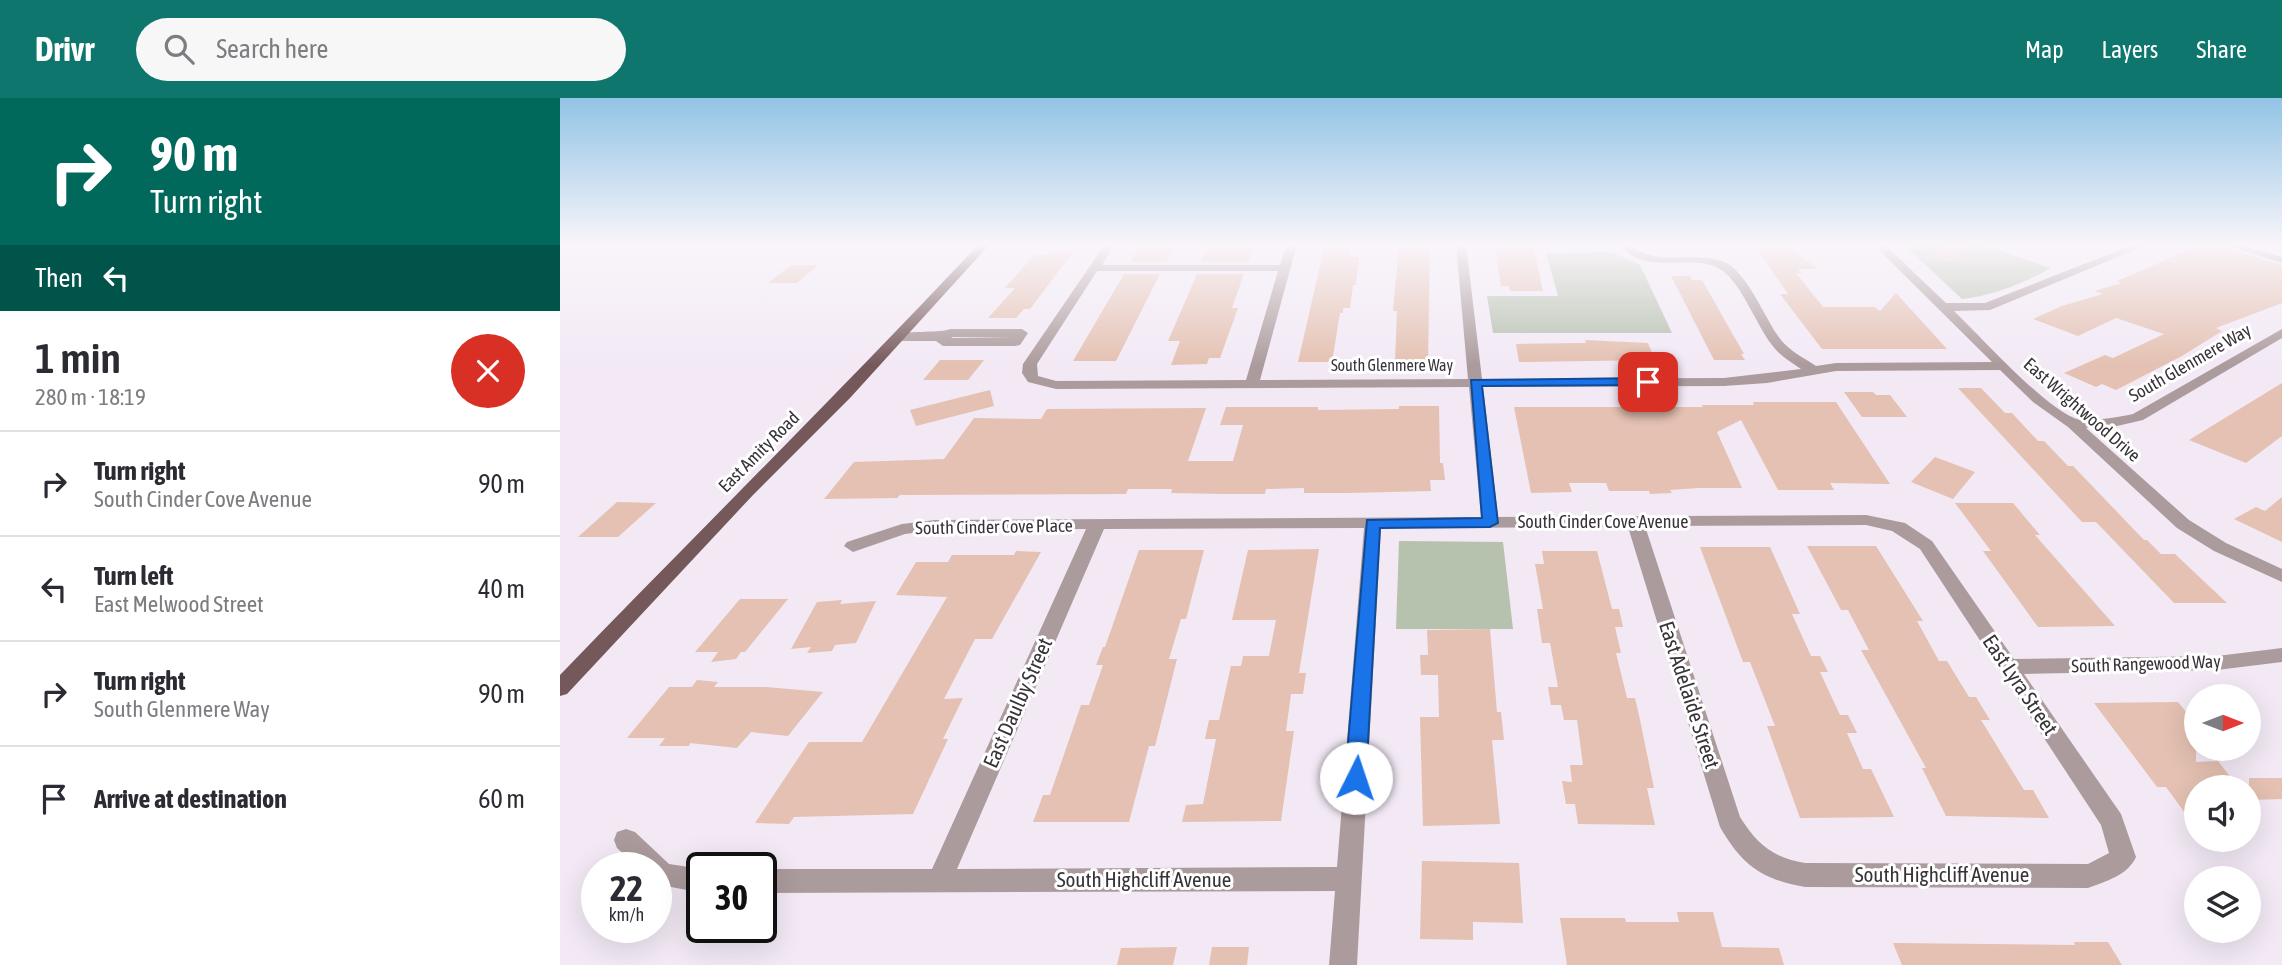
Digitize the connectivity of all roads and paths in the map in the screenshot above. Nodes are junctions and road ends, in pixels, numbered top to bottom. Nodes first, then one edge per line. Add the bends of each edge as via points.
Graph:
1 (948, 284) edge
2 (1082, 284) edge
3 (1280, 284) edge
4 (1465, 284) edge
5 (1739, 284) edge
6 (1919, 284) edge
7 (2046, 284) edge
8 (1942, 307) junction
9 (2282, 333) edge
10 (899, 337) junction
11 (1048, 338) junction
12 (2002, 366) junction
13 (1812, 371) junction
14 (1476, 382) junction
15 (1252, 383) junction
16 (2073, 424) junction
17 (1634, 521) junction
18 (1373, 523) junction
19 (1490, 523) junction
20 (1097, 525) junction
21 (1899, 525) joint
22 (853, 546) dead end
23 (2282, 576) edge
24 (2282, 655) edge
25 (2009, 667) junction
26 (560, 688) edge
27 (626, 840) dead end
28 (638, 852) edge
29 (2123, 857) joint
30 (1759, 861) joint
31 (1349, 879) junction
32 (777, 881) edge
33 (939, 881) junction
34 (1343, 965) edge

1 - 10 main road, East Amity Road
2 - 11 street
3 - 15 street
4 - 14 street
5 - 13 street via 1776,344
6 - 8 street, East Wrightwood Drive
7 - 8 street via 1986,307
8 - 12 street, East Wrightwood Drive
9 - 16 street, South Glenmere Way via 2138,417
10 - 11 street via 943,337 943,342
10 - 26 main road, East Amity Road
11 - 15 street, South Glenmere Way via 1029,373 1033,379 1056,385
12 - 13 street, South Glenmere Way
12 - 16 street, East Wrightwood Drive
13 - 14 street, South Glenmere Way via 1724,382
14 - 15 street, South Glenmere Way
14 - 19 street
16 - 23 street, East Wrightwood Drive via 2183,524
17 - 19 street, South Cinder Cove Avenue
17 - 21 street, South Cinder Cove Avenue via 1866,520
17 - 30 street, East Adelaide Street via 1729,820 1743,846
18 - 19 street, South Cinder Cove Avenue
18 - 20 street, South Cinder Cove Avenue
18 - 31 street
20 - 22 street, South Cinder Cove Place via 935,525 902,529
20 - 33 street, East Daulby Street
21 - 25 street, East Lyra Street via 1926,545
24 - 25 street, South Rangewood Way via 2217,663
25 - 29 street, East Lyra Street via 2112,821
27 - 28 street
29 - 30 street, South Highcliff Avenue via 2088,876 1805,875 1782,872
31 - 33 street, South Highcliff Avenue
31 - 34 street
32 - 33 street, South Highcliff Avenue

